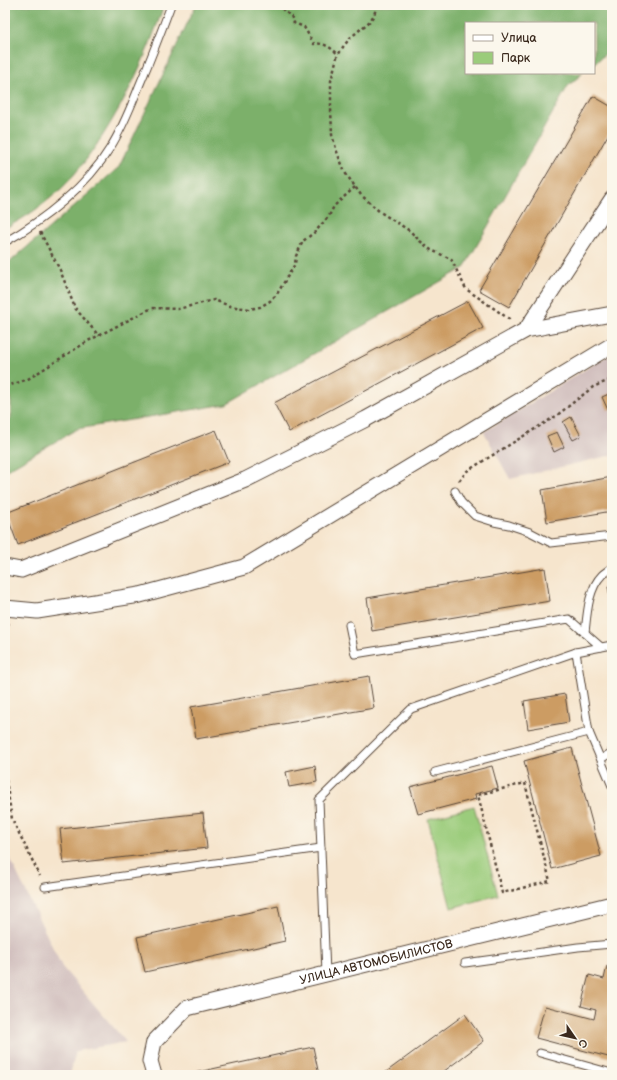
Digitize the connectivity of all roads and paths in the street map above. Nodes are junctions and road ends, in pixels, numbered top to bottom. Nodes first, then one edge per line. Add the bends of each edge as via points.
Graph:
1 (171, 5) edge
2 (273, 5) edge
3 (377, 5) edge
4 (338, 54) junction
5 (355, 187) junction
6 (612, 199) edge
7 (36, 223) junction
8 (5, 242) edge
9 (612, 314) edge
10 (526, 330) junction
11 (99, 336) junction
12 (612, 345) edge
13 (612, 379) edge
14 (5, 386) edge
15 (455, 490) joint
16 (612, 536) edge
17 (5, 566) edge
18 (612, 567) edge
19 (5, 608) edge
20 (349, 625) dead end
21 (585, 633) junction
22 (612, 645) edge
23 (601, 647) junction
24 (576, 652) junction
25 (590, 732) junction
26 (5, 739) edge
27 (5, 743) edge
28 (612, 752) edge
29 (601, 760) junction
30 (435, 772) dead end
31 (5, 774) edge
32 (612, 786) edge
33 (321, 848) junction
34 (550, 881) joint
35 (45, 887) joint
36 (612, 904) edge
37 (612, 944) edge
38 (465, 963) dead end
39 (326, 974) junction
40 (540, 1053) dead end
41 (612, 1073) edge
42 (154, 1075) edge

1 - 7 lane via 130,108 110,148 83,182
2 - 4 path via 277,8 281,6 294,23 304,28 314,44 327,46
3 - 4 path via 369,22 350,38
4 - 5 path via 331,80 332,135 346,174
5 - 10 path via 380,212 410,231 431,250 451,259 466,289
5 - 11 path via 334,206 315,232 303,241 295,264 278,294 260,307 248,309 214,300 178,309 152,308
6 - 10 street
7 - 8 lane
7 - 11 path via 60,270 75,308
9 - 10 street
10 - 17 street via 366,419 244,480 21,570
11 - 14 path via 28,379
12 - 19 street via 244,567 140,595 37,611
13 - 15 path via 593,386 556,416 467,471
15 - 16 lane via 461,502 475,516 509,524 551,543
18 - 21 lane via 601,576 592,591
20 - 21 lane via 355,654 569,619
21 - 23 lane
22 - 23 lane
23 - 24 lane
24 - 25 lane
24 - 33 lane via 411,709 319,800
25 - 29 lane
25 - 30 lane
26 - 27 path
28 - 29 lane
29 - 32 lane
31 - 35 path via 12,819
33 - 35 lane
33 - 39 lane
34 - 34 path via 525,783 478,795 502,893
36 - 39 street, УЛИЦА АВТОМОБИЛИСТОВ
37 - 38 lane
39 - 42 street, УЛИЦА АВТОМОБИЛИСТОВ via 187,1008 154,1042 150,1060
40 - 41 lane

